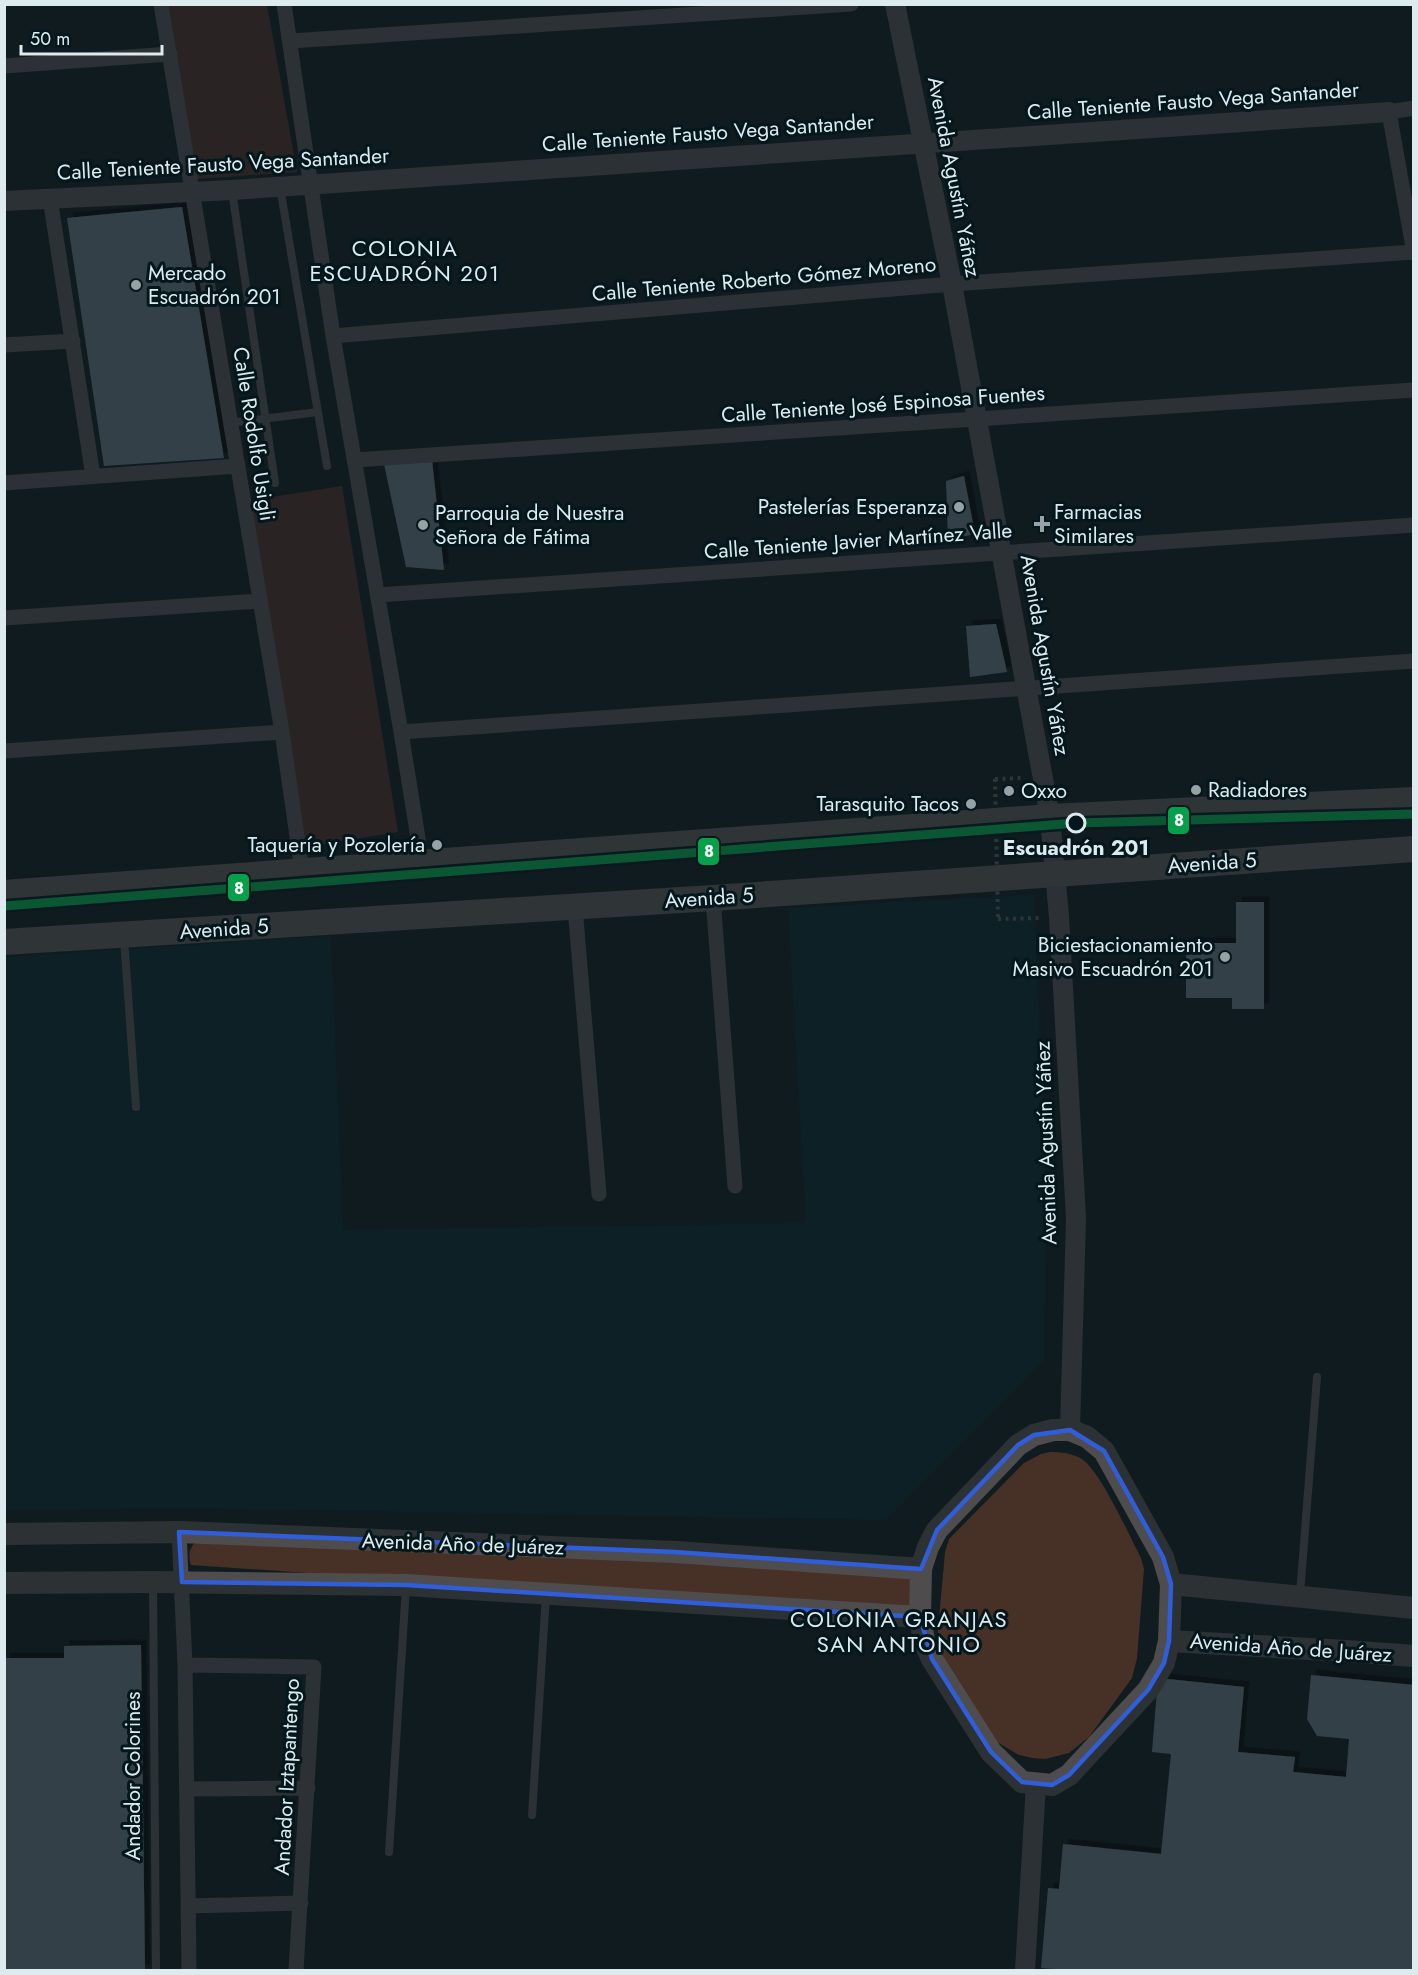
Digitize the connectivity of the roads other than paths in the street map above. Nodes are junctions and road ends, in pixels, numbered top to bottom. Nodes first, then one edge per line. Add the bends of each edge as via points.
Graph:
1 (161, 4) edge
2 (284, 4) edge
3 (851, 4) edge
4 (895, 4) edge
5 (290, 41) junction
6 (170, 54) junction
7 (4, 66) edge
8 (1413, 108) edge
9 (1389, 112) junction
10 (923, 142) junction
11 (311, 184) junction
12 (280, 186) junction
13 (232, 190) junction
14 (192, 191) junction
15 (51, 198) junction
16 (4, 201) edge
17 (1413, 253) edge
18 (952, 284) junction
19 (333, 336) junction
20 (73, 341) junction
21 (4, 345) edge
22 (1413, 390) edge
23 (318, 412) junction
24 (976, 418) junction
25 (265, 419) junction
26 (230, 423) junction
27 (355, 460) junction
28 (238, 466) junction
29 (327, 466) dead end
30 (93, 476) junction
31 (4, 483) edge
32 (275, 483) dead end
33 (1413, 525) edge
34 (1001, 552) junction
35 (378, 595) junction
36 (260, 601) junction
37 (4, 618) edge
38 (1413, 661) edge
39 (1026, 687) junction
40 (282, 732) junction
41 (401, 732) junction
42 (4, 751) edge
43 (1413, 800) edge
44 (1050, 817) junction
45 (1413, 849) edge
46 (422, 863) junction
47 (302, 872) junction
48 (1056, 874) junction
49 (4, 893) edge
50 (713, 898) junction
51 (575, 907) junction
52 (124, 935) junction
53 (4, 942) edge
54 (136, 1107) dead end
55 (735, 1186) dead end
56 (599, 1194) dead end
57 (1317, 1377) dead end
58 (1070, 1430) junction
59 (179, 1532) junction
60 (4, 1534) edge
61 (921, 1569) junction
62 (153, 1582) junction
63 (182, 1582) junction
64 (4, 1583) edge
65 (1171, 1584) junction
66 (406, 1585) junction
67 (546, 1593) junction
68 (1300, 1597) junction
69 (1413, 1608) edge
70 (920, 1617) junction
71 (1168, 1641) junction
72 (1413, 1656) edge
73 (184, 1665) junction
74 (1036, 1784) junction
75 (308, 1788) junction
76 (187, 1789) junction
77 (532, 1815) dead end
78 (389, 1852) dead end
79 (301, 1903) junction
80 (188, 1906) junction
81 (156, 1971) edge
82 (189, 1971) edge
83 (296, 1971) edge
84 (1025, 1971) edge

1 - 6 street, Calle Rodolfo Usigli
2 - 5 street
3 - 5 street
4 - 10 street, Avenida Agustín Yáñez
5 - 11 street
6 - 7 street
6 - 14 street, Calle Rodolfo Usigli
8 - 9 street, Calle Teniente Fausto Vega Santander
9 - 10 street, Calle Teniente Fausto Vega Santander
9 - 17 street
10 - 11 street, Calle Teniente Fausto Vega Santander
10 - 18 street, Avenida Agustín Yáñez
11 - 12 street, Calle Teniente Fausto Vega Santander
11 - 19 street
12 - 13 street, Calle Teniente Fausto Vega Santander
12 - 23 lane
13 - 14 street, Calle Teniente Fausto Vega Santander
13 - 25 lane
14 - 15 street, Calle Teniente Fausto Vega Santander
14 - 26 street, Calle Rodolfo Usigli
15 - 16 street, Calle Teniente Fausto Vega Santander
15 - 20 street
17 - 18 street, Calle Teniente Roberto Gómez Moreno
18 - 19 street, Calle Teniente Roberto Gómez Moreno
18 - 24 street, Avenida Agustín Yáñez
19 - 27 street
20 - 21 street
20 - 30 street
22 - 24 street, Calle Teniente José Espinosa Fuentes
23 - 25 lane
23 - 29 lane
24 - 27 street, Calle Teniente José Espinosa Fuentes
24 - 34 street, Avenida Agustín Yáñez
25 - 26 lane
25 - 32 lane
26 - 28 street, Calle Rodolfo Usigli
27 - 35 street
28 - 30 street
28 - 36 street, Calle Rodolfo Usigli
30 - 31 street
33 - 34 street, Calle Teniente Javier Martínez Valle
34 - 35 street, Calle Teniente Javier Martínez Valle
34 - 39 street, Avenida Agustín Yáñez
35 - 41 street
36 - 37 street
36 - 40 street, Calle Rodolfo Usigli
38 - 39 street
39 - 41 street
39 - 44 street, Avenida Agustín Yáñez
40 - 42 street
40 - 47 street, Calle Rodolfo Usigli
41 - 46 street
43 - 44 main road
44 - 46 main road
44 - 48 street, Avenida Agustín Yáñez
45 - 48 main road, Avenida 5
46 - 47 main road
47 - 49 main road
48 - 50 main road, Avenida 5
48 - 58 street, Avenida Agustín Yáñez via 1076,1218
50 - 51 main road, Avenida 5
50 - 55 street
51 - 52 main road, Avenida 5
51 - 56 street
52 - 53 main road, Avenida 5
52 - 54 lane
57 - 68 lane
58 - 61 main road via 1034,1435 1018,1445 937,1530
58 - 65 main road via 1104,1451 1163,1557
59 - 60 main road, Avenida Año de Juárez
59 - 61 main road, Avenida Año de Juárez via 663,1552
59 - 63 street
61 - 70 main road
62 - 63 main road, Avenida Año de Juárez
62 - 64 main road, Avenida Año de Juárez
62 - 81 lane, Andador Colorines
63 - 66 main road, Avenida Año de Juárez
63 - 73 street
65 - 68 main road
65 - 71 main road
66 - 67 main road, Avenida Año de Juárez
66 - 78 lane
67 - 70 main road, Avenida Año de Juárez
67 - 77 lane
68 - 69 main road
70 - 74 main road via 932,1659 991,1752 1022,1782
71 - 72 main road, Avenida Año de Juárez
71 - 74 main road via 1164,1663 1148,1690 1069,1774 1052,1785
73 - 75 street, Andador Iztapantengo via 314,1667
73 - 76 street
74 - 84 street
75 - 76 street
75 - 79 street, Andador Iztapantengo
76 - 80 street
79 - 80 street
79 - 83 street, Andador Iztapantengo
80 - 82 street

